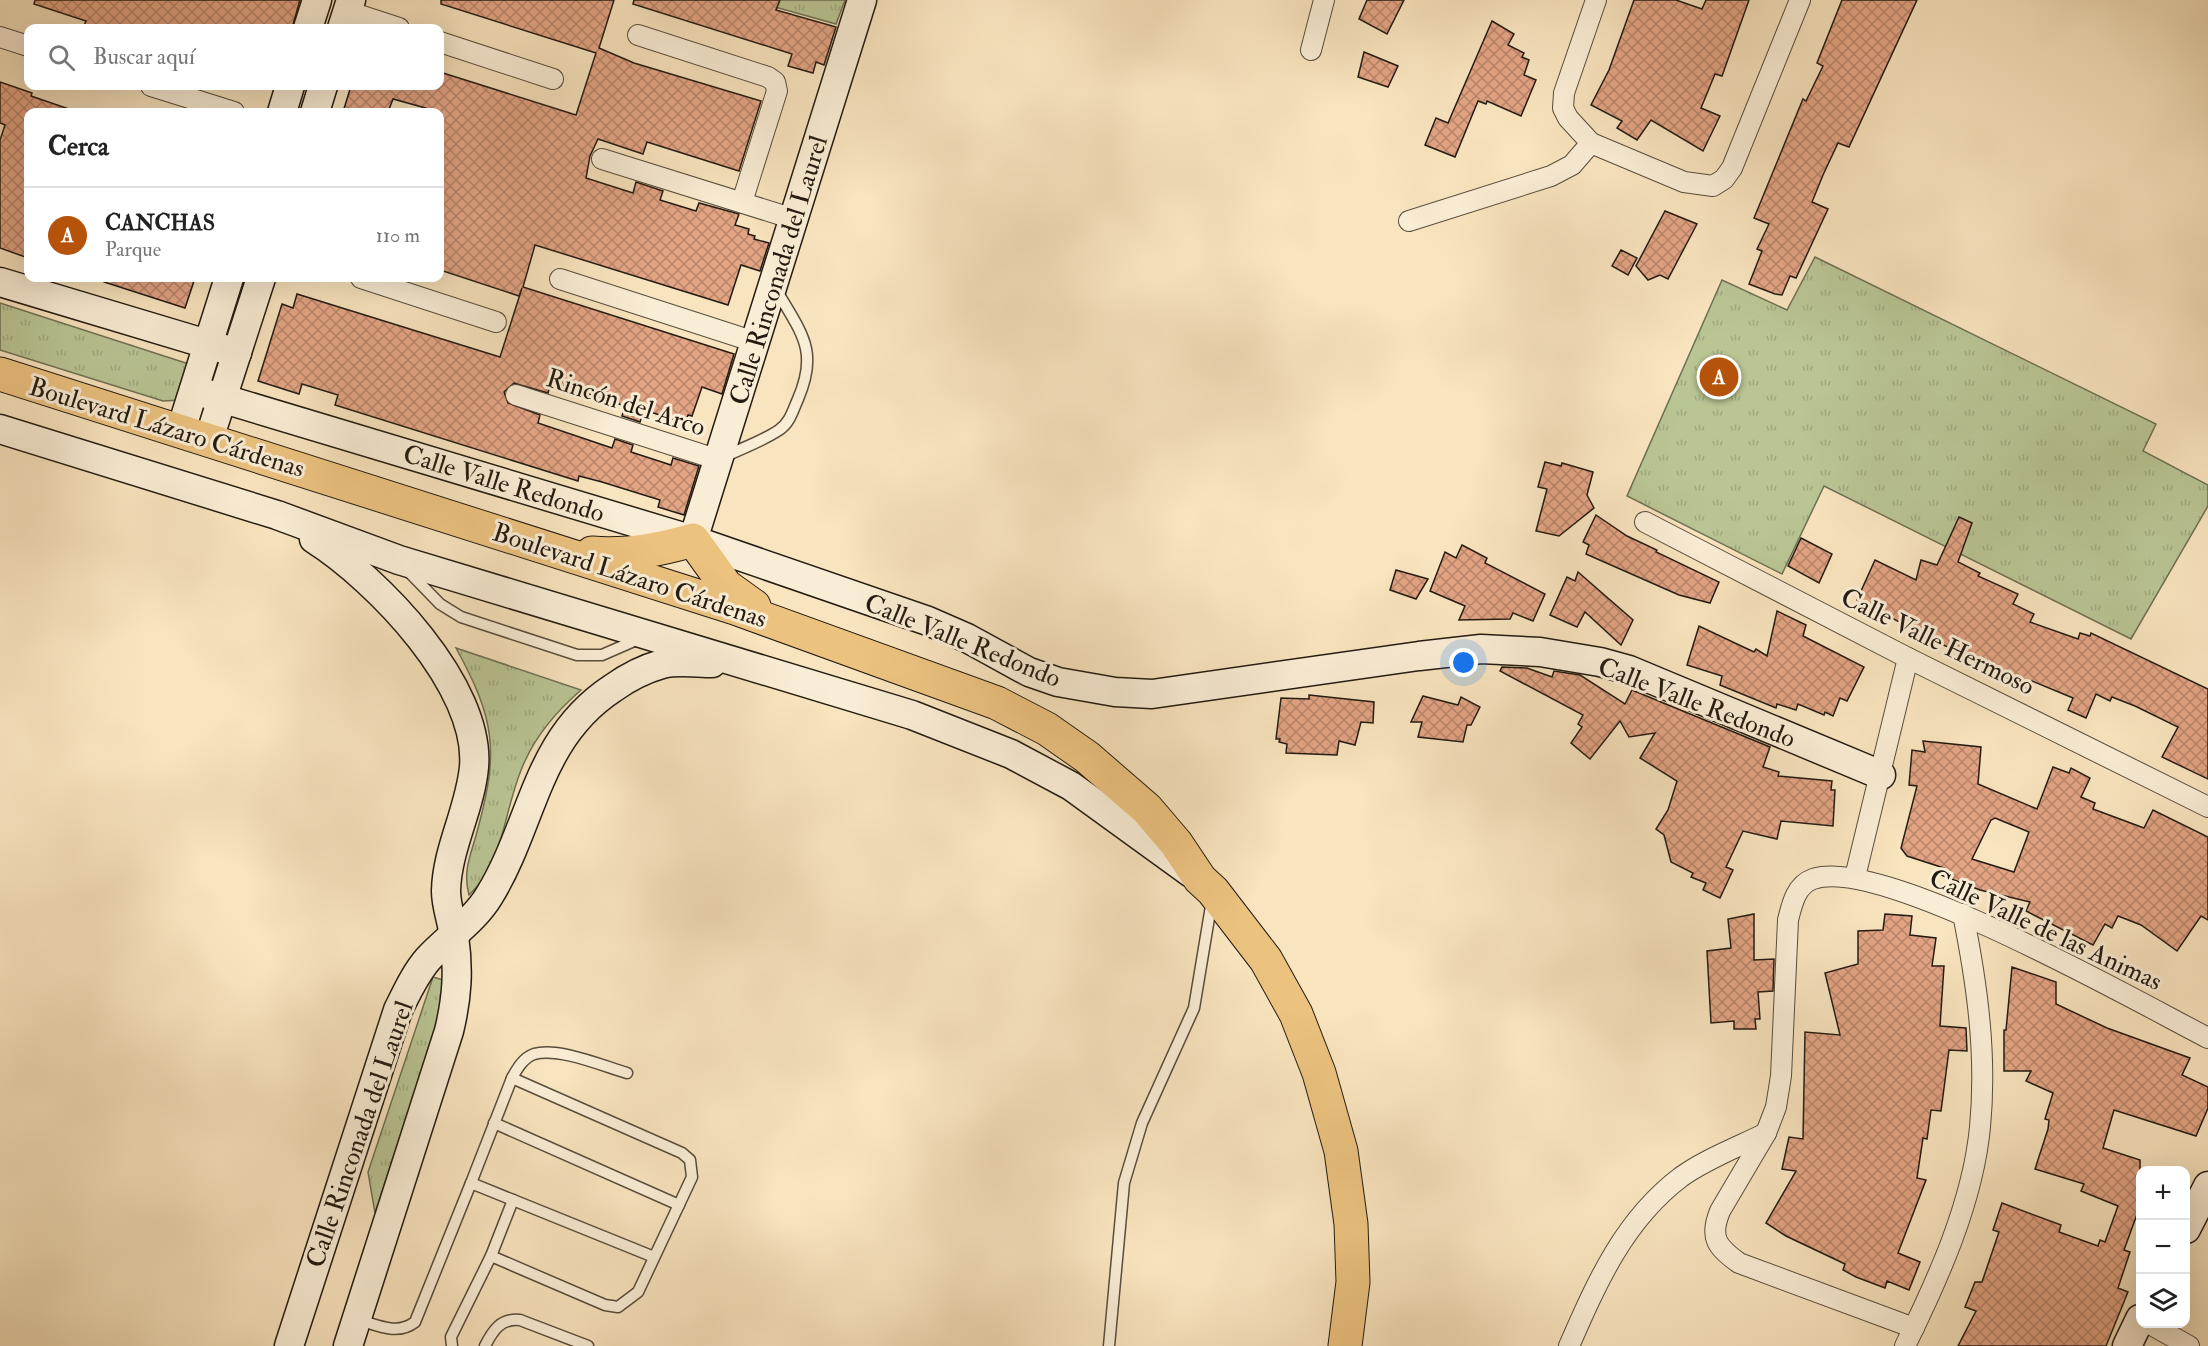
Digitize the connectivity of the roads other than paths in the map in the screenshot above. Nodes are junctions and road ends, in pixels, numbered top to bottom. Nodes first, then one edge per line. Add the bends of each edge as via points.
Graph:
1 (317, 0) edge
2 (862, 0) edge
3 (1324, 0) edge
4 (1596, 0) edge
5 (1800, 0) edge
6 (347, 13) edge
7 (309, 24) edge
8 (385, 24) edge
9 (638, 34) dead end
10 (0, 36) edge
11 (444, 43) edge
12 (24, 45) edge
13 (1311, 50) dead end
14 (553, 79) dead end
15 (164, 90) edge
16 (289, 90) edge
17 (322, 90) edge
18 (221, 108) edge
19 (283, 108) edge
20 (316, 108) edge
21 (1592, 143) junction
22 (602, 159) dead end
23 (742, 202) junction
24 (794, 219) junction
25 (1409, 221) dead end
26 (560, 279) dead end
27 (0, 282) edge
28 (229, 282) edge
29 (260, 282) edge
30 (374, 282) edge
31 (773, 285) junction
32 (496, 322) dead end
33 (755, 342) junction
34 (208, 345) junction
35 (237, 354) junction
36 (10, 380) edge
37 (194, 390) junction
38 (516, 395) dead end
39 (223, 398) junction
40 (0, 429) edge
41 (195, 435) junction
42 (719, 460) junction
43 (277, 516) junction
44 (1645, 522) dead end
45 (693, 540) junction
46 (550, 550) junction
47 (399, 561) junction
48 (797, 630) junction
49 (646, 635) junction
50 (1908, 658) junction
51 (743, 663) junction
52 (1881, 775) junction
53 (2208, 807) edge
54 (1855, 877) junction
55 (1206, 885) junction
56 (1963, 914) junction
57 (454, 936) junction
58 (2208, 1038) edge
59 (627, 1073) dead end
60 (512, 1078) junction
61 (494, 1123) junction
62 (1766, 1133) junction
63 (471, 1183) junction
64 (2208, 1186) edge
65 (513, 1200) junction
66 (679, 1205) junction
67 (2190, 1221) edge
68 (491, 1256) junction
69 (654, 1257) junction
70 (2136, 1327) edge
71 (1914, 1328) junction
72 (2158, 1328) edge
73 (352, 1333) edge
74 (289, 1346) edge
75 (452, 1346) edge
76 (484, 1346) edge
77 (588, 1346) edge
78 (1109, 1346) edge
79 (1345, 1346) edge
80 (1569, 1346) edge
81 (1905, 1346) edge
82 (2127, 1346) edge
83 (2189, 1346) edge

1 - 7 street
2 - 24 street, Calle Rinconada del Laurel
3 - 13 street
4 - 21 street via 1564,93 1563,108
5 - 21 street via 1732,168 1724,179 1713,186 1700,186
6 - 8 street
9 - 23 street via 775,82 777,91
10 - 12 street
11 - 14 street
15 - 18 street
16 - 19 street
17 - 20 street
21 - 25 street via 1572,165 1551,176
22 - 23 street
23 - 24 street
24 - 31 street, Calle Rinconada del Laurel
26 - 33 street
27 - 34 street
28 - 34 street
29 - 35 street
30 - 32 street
31 - 33 street, Calle Rinconada del Laurel
31 - 42 lane via 802,335 807,378 788,422
33 - 42 street, Calle Rinconada del Laurel
34 - 35 street
34 - 37 street
35 - 39 street
36 - 41 highway, Boulevard Lázaro Cárdenas
37 - 39 street, Calle Valle Redondo
37 - 41 street
38 - 42 street, Rincón del Arco
39 - 41 street
39 - 45 street, Calle Valle Redondo
40 - 43 street, Boulevard Lázaro Cárdenas
41 - 46 highway, Boulevard Lázaro Cárdenas
42 - 45 street, Calle Rinconada del Laurel
43 - 47 street, Boulevard Lázaro Cárdenas
43 - 57 street, Calle Rinconada del Laurel via 335,552 373,586 433,652 454,687 469,728 474,765 448,861 446,894
44 - 50 street, Calle Valle Hermoso
45 - 46 highway via 662,550 615,555
45 - 48 highway via 726,586
45 - 52 street, Calle Valle Redondo via 928,621 1029,672 1058,682 1152,694 1419,656 1481,650 1540,652 1629,670
46 - 48 highway, Boulevard Lázaro Cárdenas
47 - 49 street, Boulevard Lázaro Cárdenas
47 - 49 lane via 440,604 461,616 577,655 620,650
48 - 55 highway, Boulevard Lázaro Cárdenas via 997,703 1047,729 1087,757 1147,809
49 - 51 street, Boulevard Lázaro Cárdenas
50 - 52 street
50 - 53 street, Calle Valle Hermoso
51 - 55 street, Boulevard Lázaro Cárdenas via 912,715 1011,754 1071,786
51 - 57 street, Calle Rinconada del Laurel via 663,664 628,677 591,702 564,732 546,765 502,875 487,900
52 - 54 street
54 - 56 street, Calle Valle de las Animas
54 - 62 street, Calle Valle de las Animas via 1814,878 1794,898 1788,920 1781,1076 1776,1107
55 - 78 lane via 1194,1008 1142,1123 1124,1183
55 - 79 highway, Boulevard Lázaro Cárdenas via 1266,960 1296,1014 1319,1073 1341,1151 1351,1224 1353,1282
56 - 58 street, Calle Valle de las Animas
56 - 71 street via 1978,987 1983,1062 1980,1128 1964,1203
57 - 73 street, Calle Rinconada del Laurel via 458,996
57 - 74 street, Calle Rinconada del Laurel via 413,978 398,1010
59 - 60 lane via 550,1053 534,1054 520,1063
60 - 61 lane
60 - 66 lane via 682,1153 690,1160 692,1177
61 - 63 lane
61 - 66 lane
62 - 71 street, Calle Valle de las Animas via 1715,1224 1715,1238 1723,1251 1739,1263
62 - 80 street via 1682,1176 1644,1209 1617,1246
63 - 65 lane
63 - 73 lane via 415,1322 405,1330
64 - 67 street
65 - 68 lane
65 - 69 lane
66 - 69 lane
68 - 69 lane via 618,1307 638,1292
68 - 75 lane via 451,1337
70 - 82 street
71 - 81 street
72 - 83 street
76 - 77 lane via 500,1323 510,1319

